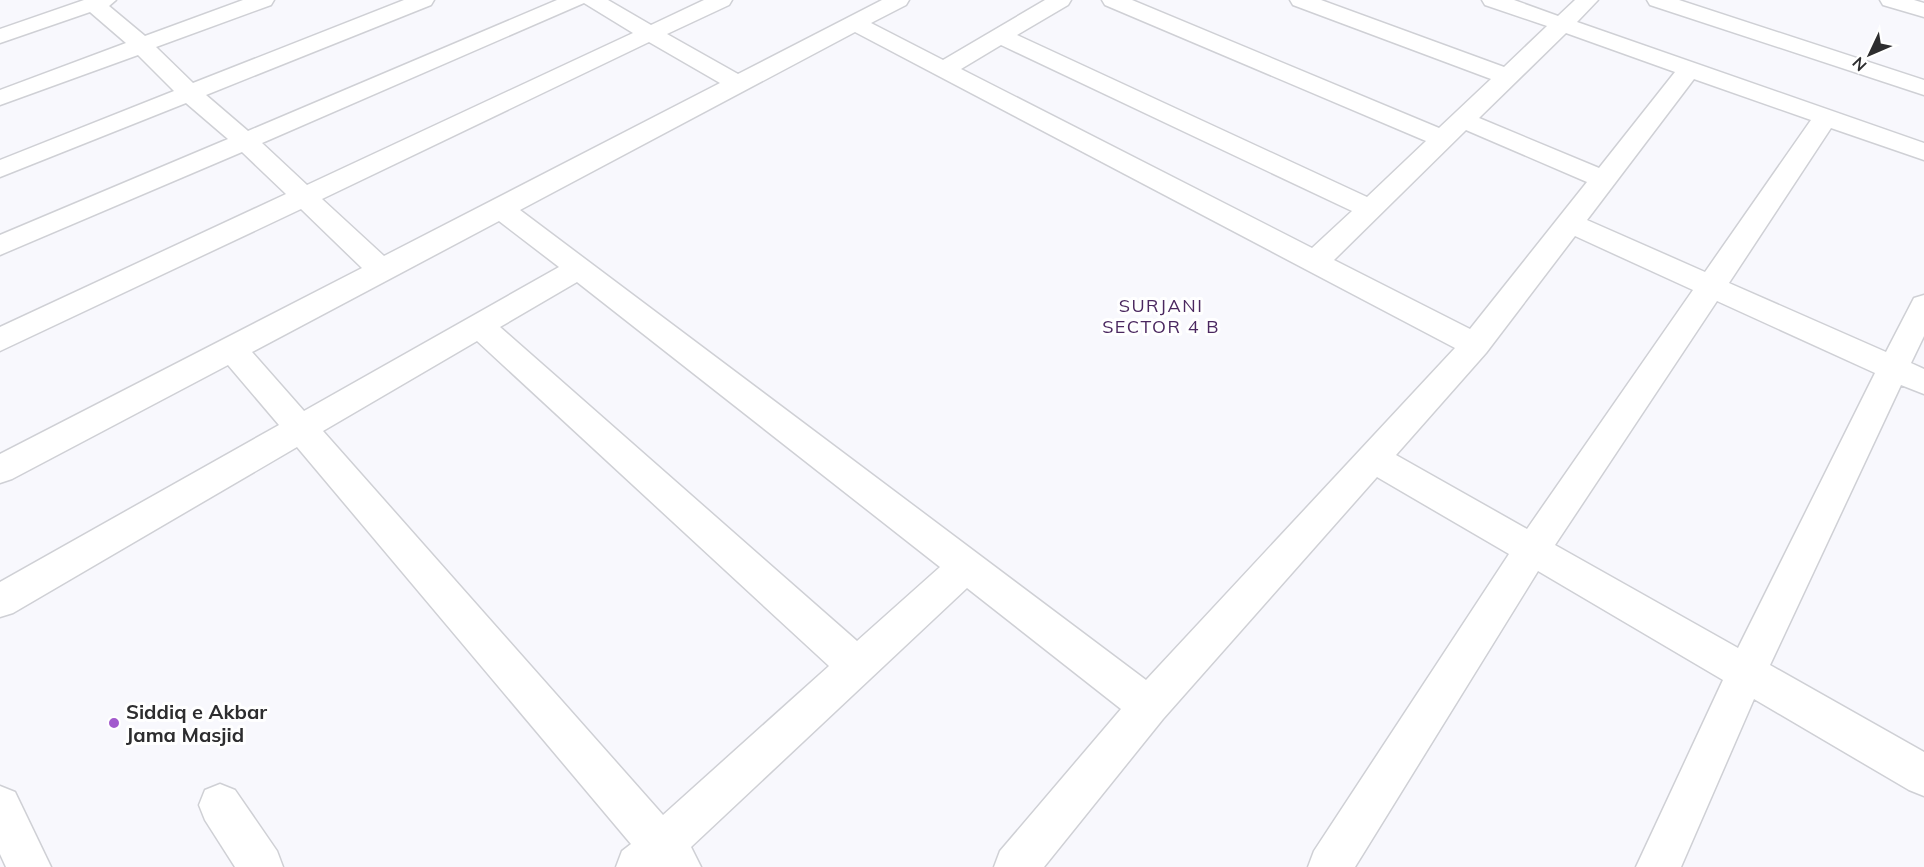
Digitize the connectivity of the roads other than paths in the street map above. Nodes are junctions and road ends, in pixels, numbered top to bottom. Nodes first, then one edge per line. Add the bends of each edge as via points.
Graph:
1 (263, 0) edge
2 (423, 0) edge
3 (574, 0) edge
4 (592, 0) edge
5 (721, 0) edge
6 (898, 0) edge
7 (1060, 0) edge
8 (1113, 0) edge
9 (1300, 0) edge
10 (1493, 0) edge
11 (1587, 0) edge
12 (1658, 0) edge
13 (1892, 0) edge
14 (100, 2) edge
15 (1924, 10) edge
16 (855, 22) junction
17 (1562, 24) junction
18 (651, 33) junction
19 (0, 36) edge
20 (1000, 36) junction
21 (141, 45) junction
22 (944, 69) junction
23 (1689, 69) junction
24 (1508, 77) junction
25 (738, 84) junction
26 (1924, 88) edge
27 (189, 93) junction
28 (0, 98) edge
29 (1826, 117) junction
30 (1462, 120) junction
31 (1443, 139) junction
32 (245, 141) junction
33 (1924, 152) edge
34 (0, 169) edge
35 (1603, 179) junction
36 (304, 197) junction
37 (500, 208) junction
38 (1370, 210) junction
39 (1570, 223) junction
40 (0, 246) edge
41 (1315, 262) junction
42 (578, 268) junction
43 (382, 270) junction
44 (1711, 287) junction
45 (1924, 305) edge
46 (478, 326) junction
47 (0, 340) edge
48 (1475, 345) junction
49 (232, 349) junction
50 (1909, 375) edge
51 (300, 428) junction
52 (1373, 458) junction
53 (0, 470) edge
54 (1532, 550) junction
55 (966, 566) junction
56 (0, 601) edge
57 (857, 666) junction
58 (1746, 672) junction
59 (1149, 706) junction
60 (1924, 775) edge
61 (220, 805) dead end
62 (659, 860) edge
63 (1030, 862) edge
64 (261, 867) edge
65 (1330, 867) edge
66 (1658, 867) edge

1 - 21 street
2 - 27 street
3 - 32 street
4 - 18 street
5 - 18 street
6 - 16 street
7 - 20 street
8 - 31 street
9 - 24 street
10 - 17 street
11 - 17 street
12 - 26 street
13 - 15 street
14 - 19 street
14 - 21 street
16 - 22 street
16 - 25 street
17 - 23 street
17 - 24 street
18 - 25 street
18 - 36 street
20 - 22 street
20 - 38 street
21 - 27 street
21 - 28 street
22 - 41 street
23 - 29 street
23 - 35 street
24 - 30 street
25 - 37 street
27 - 32 street
27 - 34 street
29 - 33 street
29 - 44 street
30 - 31 street
30 - 35 street
31 - 38 street
32 - 36 street
32 - 40 street
35 - 39 street
36 - 43 street
36 - 47 street
37 - 42 street
37 - 43 street
38 - 41 street
39 - 44 street
39 - 48 street
41 - 48 street
42 - 46 street
42 - 55 street
43 - 49 street
44 - 50 street
44 - 54 street
45 - 50 street
46 - 51 street
46 - 57 street
48 - 52 street
49 - 51 street
49 - 53 street
50 - 58 street
51 - 56 street
51 - 62 street
52 - 54 street
52 - 59 street
54 - 58 street
54 - 65 street
55 - 57 street
55 - 59 street
57 - 62 street
58 - 60 street
58 - 66 street
59 - 63 street
61 - 64 street

